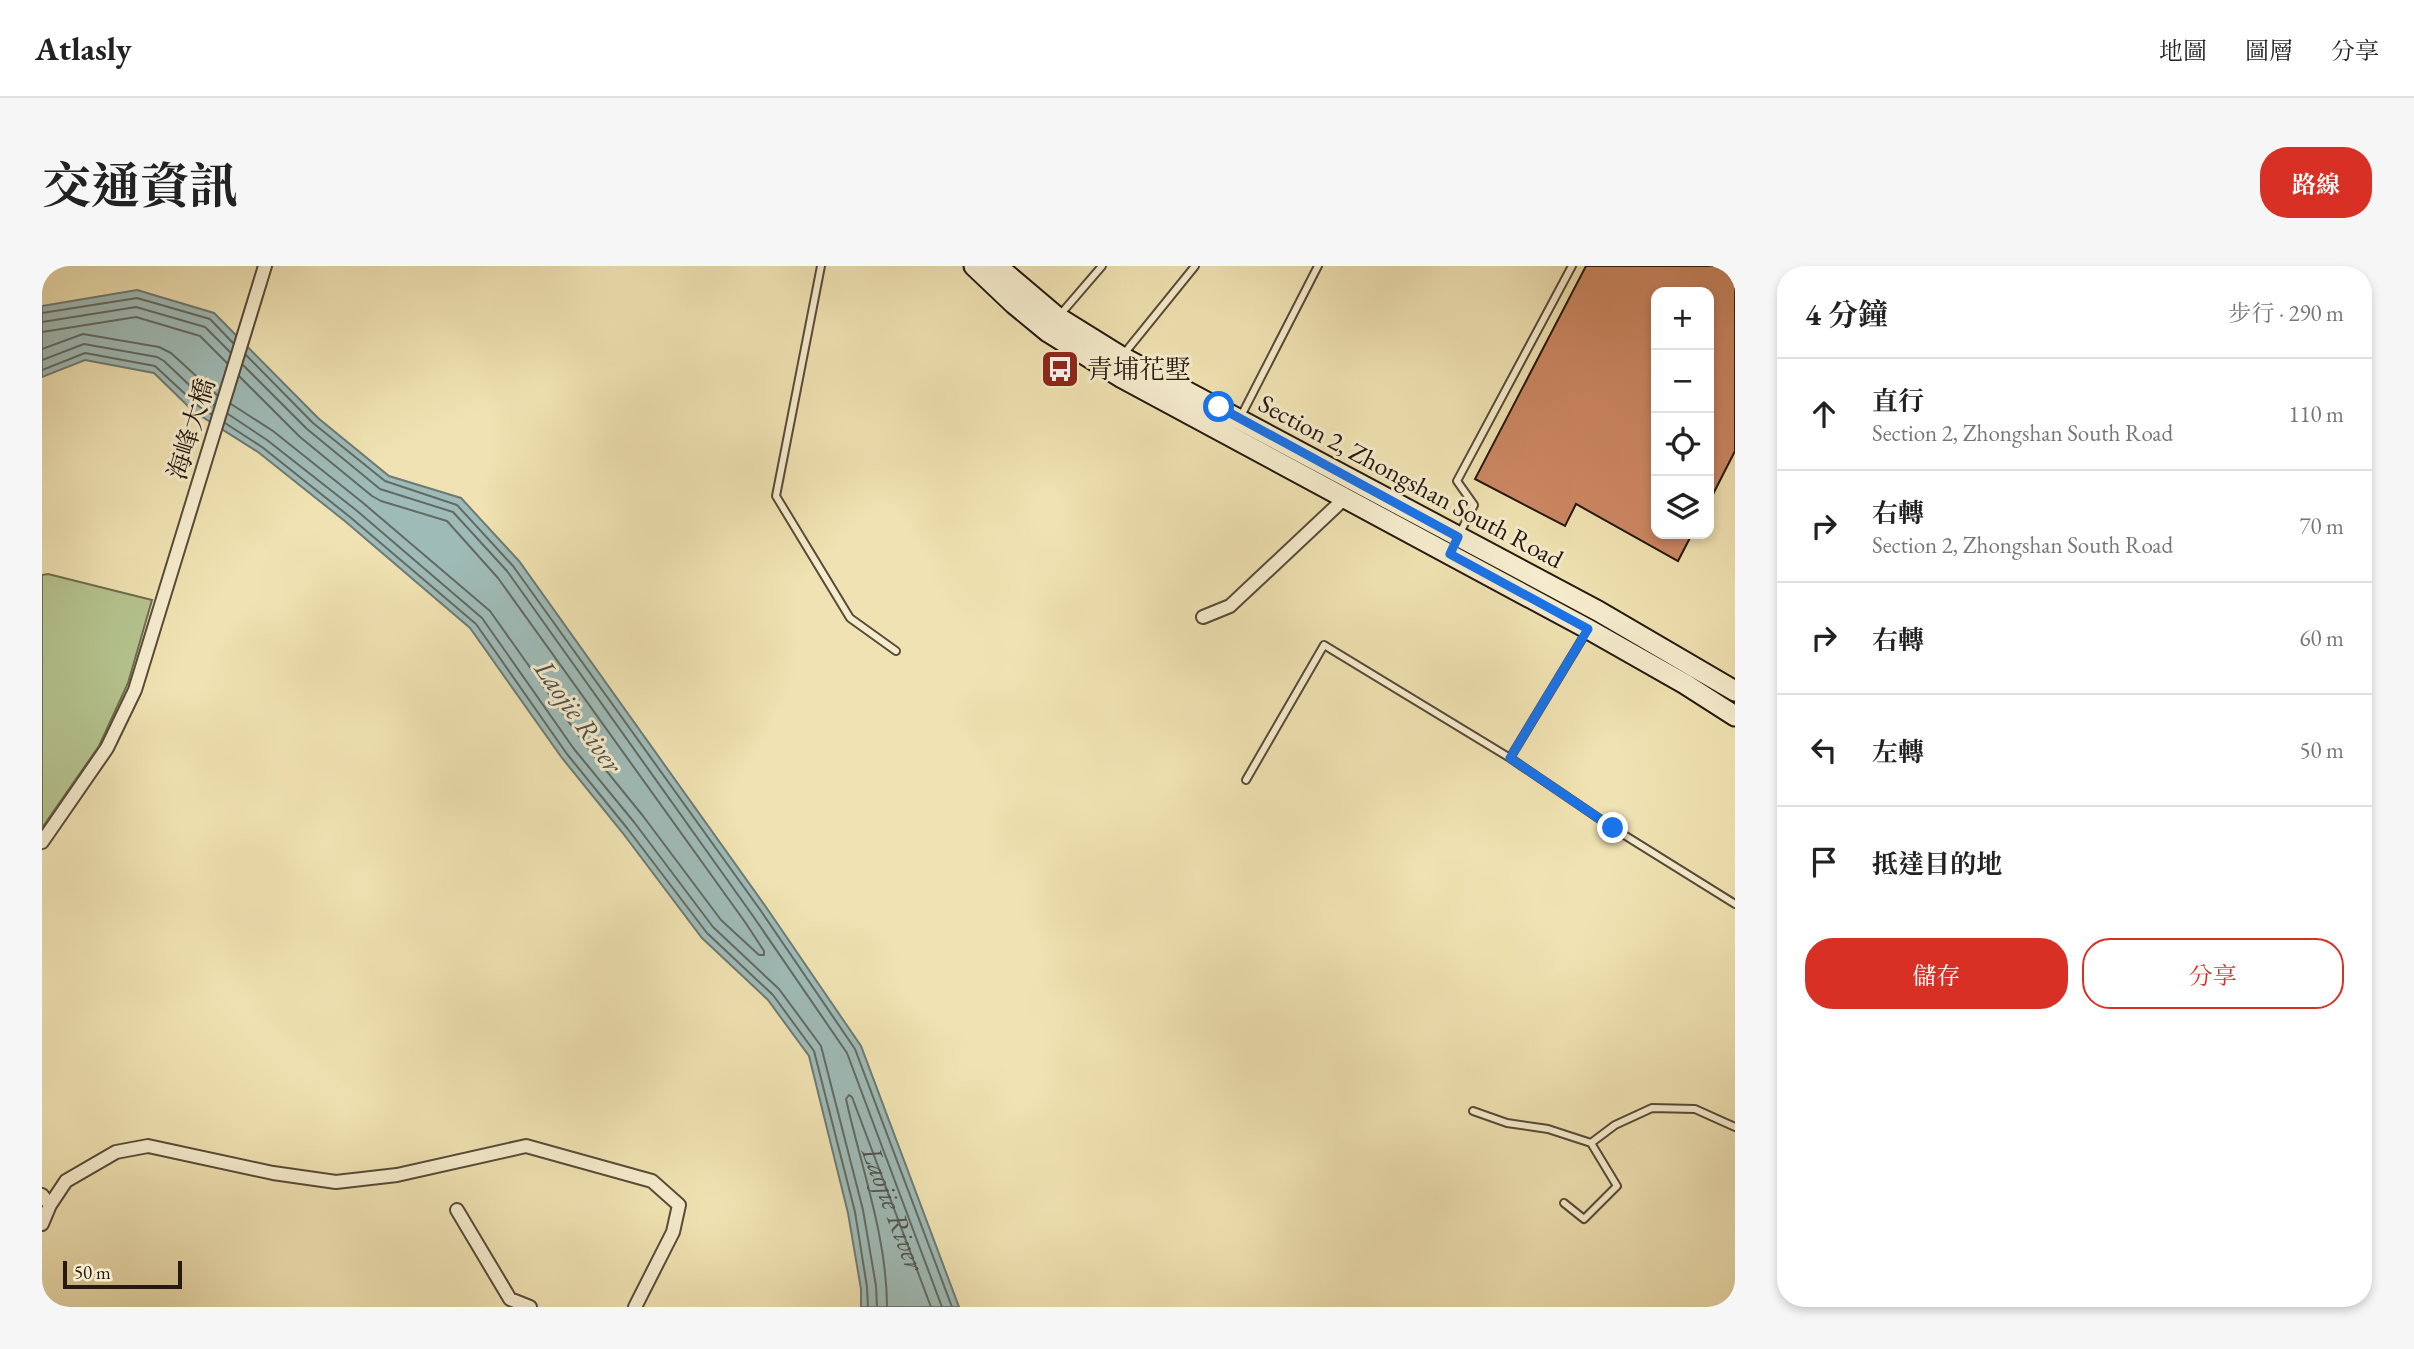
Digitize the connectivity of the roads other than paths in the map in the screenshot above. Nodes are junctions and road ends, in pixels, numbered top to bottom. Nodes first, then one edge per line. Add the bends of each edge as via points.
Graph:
1 (265, 266) edge
2 (821, 266) edge
3 (974, 266) edge
4 (998, 266) edge
5 (1102, 266) edge
6 (1195, 266) edge
7 (1318, 266) edge
8 (1572, 266) edge
9 (1053, 324) junction
10 (1122, 357) junction
11 (1240, 418) junction
12 (1230, 436) junction
13 (1346, 497) junction
14 (1454, 545) junction
15 (1203, 617) dead end
16 (1588, 629) junction
17 (896, 651) dead end
18 (1735, 691) edge
19 (1735, 716) edge
20 (1510, 758) junction
21 (1246, 780) dead end
22 (42, 842) edge
23 (1735, 904) edge
24 (1473, 1111) dead end
25 (1735, 1127) edge
26 (1591, 1143) junction
27 (46, 1200) edge
28 (1564, 1203) dead end
29 (457, 1210) dead end
30 (42, 1224) edge
31 (530, 1307) edge
32 (635, 1307) edge

1 - 22 street, 海峰大橋 via 135,690 107,748
2 - 17 lane via 776,496 850,618
3 - 9 main road, Section 2, Zhongshan South Road via 1014,304
4 - 9 main road, Section 2, Zhongshan South Road
5 - 9 lane
6 - 10 lane
7 - 11 lane
8 - 14 lane via 1457,481 1474,505
9 - 10 main road, Section 2, Zhongshan South Road
9 - 12 main road, Section 2, Zhongshan South Road via 1122,377
10 - 11 main road, Section 2, Zhongshan South Road
11 - 12 lane
11 - 14 main road, Section 2, Zhongshan South Road
12 - 13 main road, Section 2, Zhongshan South Road
13 - 14 main road, Section 2, Zhongshan South Road
13 - 15 street via 1230,606
14 - 16 main road, Section 2, Zhongshan South Road
14 - 18 main road, Section 2, Zhongshan South Road via 1598,611
16 - 19 main road, Section 2, Zhongshan South Road
16 - 20 lane
20 - 21 lane via 1324,645
20 - 23 lane
24 - 26 lane
25 - 26 lane via 1695,1109 1652,1108 1615,1125
26 - 28 lane via 1618,1186 1584,1219
27 - 30 street
27 - 32 street via 66,1181 116,1152 148,1146 336,1182 397,1175 526,1146 652,1181 679,1205 673,1232
29 - 31 street via 510,1299

